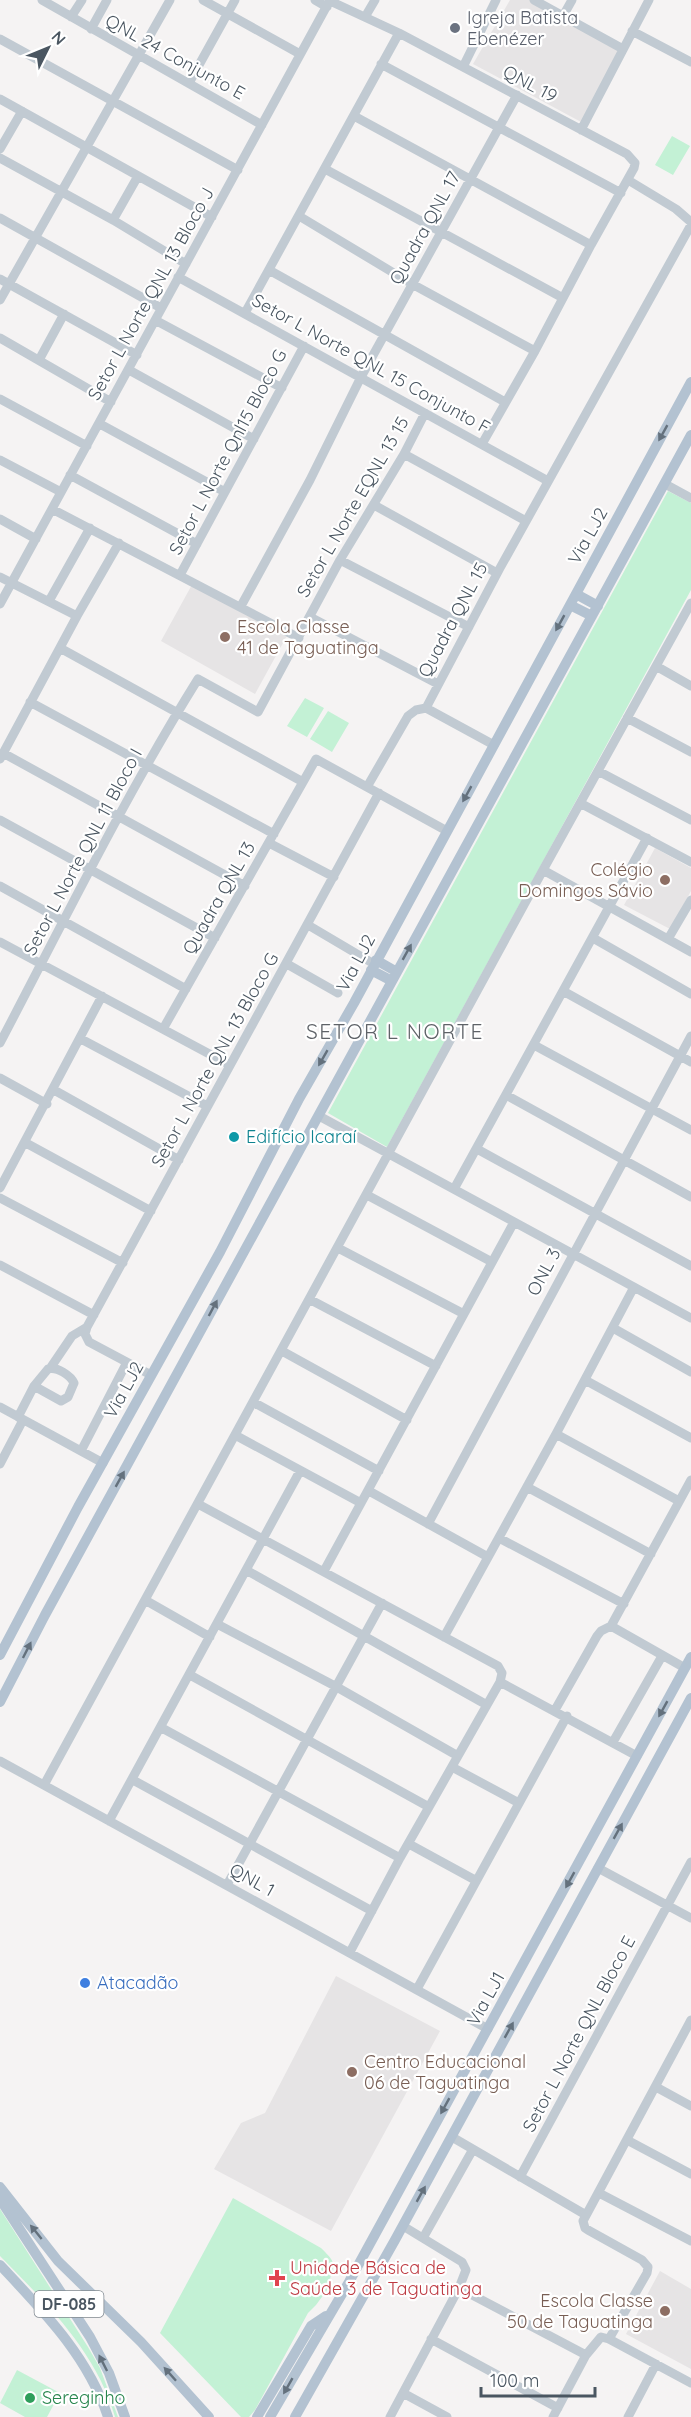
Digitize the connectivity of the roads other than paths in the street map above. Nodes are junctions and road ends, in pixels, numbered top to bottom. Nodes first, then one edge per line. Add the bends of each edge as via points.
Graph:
1 (42, 0) edge
2 (82, 0) edge
3 (107, 0) edge
4 (170, 0) edge
5 (203, 0) edge
6 (235, 0) edge
7 (315, 0) edge
8 (375, 0) edge
9 (495, 0) edge
10 (534, 0) edge
11 (572, 0) edge
12 (649, 0) edge
13 (329, 3) edge
14 (228, 14) junction
15 (563, 16) junction
16 (71, 17) junction
17 (365, 17) junction
18 (91, 29) junction
19 (632, 30) junction
20 (399, 33) junction
21 (0, 39) edge
22 (624, 49) junction
23 (300, 54) junction
24 (137, 55) junction
25 (691, 62) edge
26 (381, 64) junction
27 (463, 66) junction
28 (189, 83) junction
29 (517, 95) junction
30 (0, 99) edge
31 (112, 101) junction
32 (22, 111) junction
33 (354, 116) junction
34 (262, 125) junction
35 (498, 128) junction
36 (581, 130) junction
37 (87, 146) junction
38 (0, 149) edge
39 (0, 158) edge
40 (325, 169) junction
41 (238, 170) junction
42 (138, 176) junction
43 (628, 180) junction
44 (470, 181) junction
45 (61, 192) junction
46 (621, 193) junction
47 (299, 216) junction
48 (212, 217) junction
49 (0, 218) edge
50 (113, 220) junction
51 (691, 224) edge
52 (442, 232) junction
53 (35, 238) junction
54 (591, 244) junction
55 (186, 264) junction
56 (269, 270) junction
57 (178, 277) junction
58 (4, 282) edge
59 (412, 284) junction
60 (563, 298) junction
61 (0, 300) edge
62 (161, 308) junction
63 (245, 313) junction
64 (64, 314) junction
65 (155, 320) junction
66 (385, 335) junction
67 (0, 338) edge
68 (304, 346) junction
69 (535, 351) junction
70 (137, 355) junction
71 (39, 360) junction
72 (129, 370) junction
73 (361, 377) junction
74 (691, 382) edge
75 (282, 388) junction
76 (111, 402) junction
77 (505, 402) junction
78 (1, 403) edge
79 (425, 413) junction
80 (100, 424) junction
81 (691, 435) edge
82 (254, 439) junction
83 (482, 444) junction
84 (87, 446) junction
85 (404, 454) junction
86 (0, 460) edge
87 (70, 475) junction
88 (548, 481) junction
89 (665, 484) junction
90 (61, 492) junction
91 (225, 492) junction
92 (691, 498) edge
93 (374, 505) junction
94 (52, 509) junction
95 (0, 519) edge
96 (526, 521) junction
97 (90, 528) junction
98 (36, 539) junction
99 (119, 543) junction
100 (197, 544) junction
101 (340, 560) junction
102 (497, 573) junction
103 (180, 575) junction
104 (0, 577) edge
105 (11, 583) junction
106 (576, 594) junction
107 (49, 601) junction
108 (691, 603) edge
109 (0, 604) edge
110 (570, 605) junction
111 (241, 606) junction
112 (598, 606) junction
113 (76, 616) junction
114 (592, 616) junction
115 (310, 617) junction
116 (688, 617) edge
117 (469, 627) junction
118 (299, 638) junction
119 (60, 648) junction
120 (656, 666) junction
121 (198, 679) joint
122 (438, 684) junction
123 (691, 686) edge
124 (30, 702) junction
125 (426, 708) junction
126 (176, 713) junction
127 (627, 718) junction
128 (494, 745) junction
129 (691, 752) edge
130 (2, 756) edge
131 (148, 765) junction
132 (598, 771) junction
133 (303, 782) junction
134 (368, 787) junction
135 (379, 793) junction
136 (580, 804) junction
137 (120, 817) junction
138 (0, 820) edge
139 (691, 820) edge
140 (447, 831) junction
141 (272, 838) junction
142 (646, 838) junction
143 (691, 862) edge
144 (90, 870) junction
145 (543, 870) junction
146 (334, 877) junction
147 (0, 886) edge
148 (245, 886) junction
149 (691, 900) edge
150 (609, 907) junction
151 (64, 920) junction
152 (308, 925) junction
153 (215, 938) junction
154 (593, 938) junction
155 (668, 939) junction
156 (0, 942) edge
157 (691, 952) edge
158 (287, 964) junction
159 (41, 965) junction
160 (374, 965) junction
161 (394, 976) junction
162 (186, 990) junction
163 (563, 991) junction
164 (338, 993) dead end
165 (691, 994) edge
166 (102, 996) junction
167 (163, 1029) junction
168 (691, 1036) edge
169 (81, 1039) junction
170 (0, 1043) edge
171 (534, 1045) junction
172 (680, 1056) junction
173 (691, 1062) edge
174 (230, 1065) junction
175 (0, 1078) edge
176 (54, 1090) junction
177 (506, 1095) junction
178 (47, 1104) junction
179 (207, 1106) junction
180 (652, 1108) junction
181 (319, 1116) junction
182 (691, 1130) edge
183 (26, 1143) junction
184 (477, 1149) junction
185 (388, 1153) junction
186 (179, 1160) junction
187 (624, 1161) junction
188 (3, 1175) edge
189 (0, 1188) edge
190 (454, 1189) junction
191 (367, 1195) junction
192 (691, 1197) edge
193 (0, 1198) edge
194 (151, 1211) junction
195 (594, 1213) junction
196 (514, 1222) junction
197 (228, 1238) junction
198 (246, 1248) junction
199 (338, 1248) junction
200 (220, 1252) junction
201 (573, 1254) junction
202 (238, 1262) junction
203 (492, 1262) junction
204 (123, 1263) junction
205 (0, 1265) edge
206 (691, 1266) edge
207 (634, 1287) junction
208 (309, 1299) junction
209 (464, 1314) junction
210 (94, 1315) junction
211 (691, 1318) edge
212 (87, 1327) junction
213 (613, 1328) junction
214 (282, 1351) junction
215 (126, 1364) junction
216 (436, 1366) junction
217 (51, 1367) junction
218 (691, 1372) edge
219 (151, 1375) junction
220 (585, 1380) junction
221 (34, 1386) junction
222 (253, 1402) junction
223 (0, 1407) edge
224 (21, 1419) junction
225 (407, 1420) junction
226 (556, 1434) junction
227 (235, 1435) junction
228 (691, 1438) edge
229 (81, 1450) junction
230 (103, 1462) junction
231 (0, 1464) edge
232 (300, 1471) junction
233 (379, 1471) junction
234 (691, 1480) edge
235 (527, 1487) junction
236 (369, 1491) junction
237 (679, 1501) junction
238 (361, 1503) junction
239 (198, 1504) junction
240 (428, 1524) junction
241 (499, 1538) junction
242 (262, 1539) junction
243 (651, 1554) junction
244 (488, 1557) junction
245 (246, 1570) junction
246 (324, 1571) junction
247 (38, 1585) junction
248 (56, 1596) junction
249 (145, 1600) junction
250 (382, 1603) junction
251 (624, 1604) junction
252 (27, 1606) junction
253 (45, 1615) junction
254 (217, 1624) junction
255 (611, 1626) junction
256 (364, 1635) junction
257 (444, 1636) junction
258 (210, 1637) junction
259 (0, 1655) edge
260 (662, 1656) junction
261 (688, 1663) edge
262 (190, 1675) junction
263 (500, 1682) junction
264 (335, 1686) junction
265 (691, 1698) edge
266 (0, 1702) edge
267 (487, 1705) junction
268 (555, 1710) junction
269 (567, 1716) junction
270 (162, 1728) junction
271 (306, 1739) junction
272 (613, 1742) junction
273 (458, 1756) junction
274 (637, 1756) junction
275 (0, 1761) edge
276 (452, 1767) junction
277 (133, 1780) junction
278 (44, 1785) junction
279 (277, 1791) junction
280 (519, 1803) junction
281 (429, 1807) junction
282 (110, 1821) junction
283 (249, 1844) junction
284 (409, 1844) junction
285 (400, 1858) junction
286 (690, 1864) edge
287 (598, 1868) junction
288 (476, 1880) junction
289 (227, 1885) junction
290 (667, 1905) junction
291 (372, 1911) junction
292 (691, 1918) edge
293 (535, 1943) junction
294 (350, 1952) junction
295 (551, 1954) junction
296 (524, 1963) junction
297 (540, 1975) junction
298 (417, 1989) junction
299 (691, 2020) edge
300 (488, 2029) junction
301 (688, 2035) edge
302 (656, 2087) junction
303 (691, 2106) edge
304 (452, 2137) junction
305 (627, 2140) junction
306 (472, 2151) junction
307 (691, 2174) edge
308 (520, 2177) junction
309 (0, 2187) edge
310 (599, 2193) junction
311 (0, 2199) edge
312 (586, 2215) junction
313 (403, 2226) junction
314 (423, 2238) junction
315 (691, 2241) edge
316 (0, 2265) edge
317 (459, 2288) junction
318 (337, 2303) junction
319 (328, 2314) junction
320 (351, 2317) junction
321 (606, 2338) junction
322 (431, 2339) junction
323 (586, 2355) junction
324 (656, 2364) junction
325 (300, 2365) junction
326 (320, 2373) junction
327 (691, 2383) edge
328 (403, 2393) junction
329 (556, 2412) edge
330 (108, 2417) edge
331 (125, 2417) edge
332 (209, 2417) edge
333 (257, 2417) edge
334 (270, 2417) edge
335 (296, 2417) edge
336 (390, 2417) edge
337 (447, 2417) edge
338 (628, 2417) edge

1 - 16 street, QNL 24 Conjunto E
2 - 16 street
3 - 18 street
4 - 24 street
5 - 14 street
6 - 14 street
7 - 13 street, QNL 19
8 - 17 street
9 - 27 street
10 - 15 street
11 - 15 street
12 - 19 street
13 - 17 street, QNL 19
13 - 23 street, Setor L Norte QNL 13 Bloco J
14 - 23 street
14 - 28 street
15 - 22 street
16 - 18 street, QNL 24 Conjunto E
17 - 20 street, QNL 19
18 - 24 street, QNL 24 Conjunto E
19 - 22 street
19 - 25 street
20 - 26 street
20 - 27 street, QNL 19
21 - 31 street
22 - 36 street
23 - 34 street, Setor L Norte QNL 13 Bloco J
24 - 28 street, QNL 24 Conjunto E
24 - 31 street
26 - 33 street
26 - 35 street
27 - 29 street, QNL 19
28 - 34 street, QNL 24 Conjunto E
29 - 35 street, Quadra QNL 17
29 - 36 street, QNL 19
30 - 32 street
31 - 37 street
31 - 41 street
32 - 37 street
32 - 38 street
33 - 40 street
33 - 44 street
34 - 41 street, Setor L Norte QNL 13 Bloco J
35 - 44 street, Quadra QNL 17
35 - 46 street
36 - 43 street, QNL 19 via 632,159 634,168
37 - 42 street
37 - 45 street
39 - 45 street
40 - 47 street
40 - 52 street
41 - 48 street, Setor L Norte QNL 13 Bloco J
42 - 48 street
42 - 50 street
43 - 46 street
43 - 51 street via 676,209
44 - 52 street, Quadra QNL 17
44 - 54 street
45 - 50 street
45 - 53 street
46 - 54 street
47 - 56 street
47 - 59 street
48 - 55 street, Setor L Norte QNL 13 Bloco J
49 - 53 street
50 - 55 street
51 - 88 street
52 - 59 street, Quadra QNL 17
52 - 60 street
53 - 58 street
53 - 62 street
54 - 60 street
55 - 57 street, Setor L Norte QNL 13 Bloco J
56 - 63 street
56 - 66 street
57 - 62 street, Setor L Norte QNL 13 Bloco J
57 - 63 street, Setor L Norte QNL 15 Conjunto F
58 - 61 street
58 - 64 street
59 - 66 street, Quadra QNL 17
59 - 69 street
60 - 69 street
62 - 65 street, Setor L Norte QNL 13 Bloco J
63 - 68 street, Setor L Norte QNL 15 Conjunto F
64 - 70 street
64 - 71 street
65 - 70 street, Setor L Norte QNL 13 Bloco J
65 - 75 street
66 - 73 street, Quadra QNL 17
66 - 77 street
67 - 71 street
68 - 73 street, Setor L Norte QNL 15 Conjunto F
68 - 75 street, Setor L Norte Qnl15 Bloco G
69 - 77 street
70 - 72 street, Setor L Norte QNL 13 Bloco J
71 - 76 street
72 - 76 street, Setor L Norte QNL 13 Bloco J
72 - 82 street
73 - 79 street, Setor L Norte QNL 15 Conjunto F
73 - 111 street
74 -> 106 main road, Via LJ2
75 - 82 street, Setor L Norte Qnl15 Bloco G
76 - 80 street, Setor L Norte QNL 13 Bloco J
77 - 83 street
78 - 84 street
79 - 83 street, Setor L Norte QNL 15 Conjunto F
79 - 85 street, Setor L Norte EQNL 13 15
80 - 84 street, Setor L Norte QNL 13 Bloco J
80 - 91 street
81 - 89 main road
82 - 91 street, Setor L Norte Qnl15 Bloco G
83 - 88 street, Setor L Norte QNL 15 Conjunto F
84 - 87 street, Setor L Norte QNL 13 Bloco J
85 - 93 street, Setor L Norte EQNL 13 15
85 - 96 street
86 - 90 street
87 - 90 street, Setor L Norte QNL 13 Bloco J
87 - 100 street
88 - 96 street, Quadra QNL 15
89 - 92 street
89 - 112 main road
90 - 94 street, Setor L Norte QNL 13 Bloco J
91 - 100 street, Setor L Norte Qnl15 Bloco G
93 - 101 street, Setor L Norte EQNL 13 15
93 - 102 street
94 - 97 street
94 - 98 street, Setor L Norte QNL 13 Bloco J
95 - 98 street
96 - 102 street, Quadra QNL 15
97 - 99 street
97 - 107 street
98 - 105 street, Setor L Norte QNL 13 Bloco J
99 - 103 street
99 - 113 street
100 - 103 street, Setor L Norte Qnl15 Bloco G
101 - 115 street, Setor L Norte EQNL 13 15
101 - 117 street
102 - 117 street, Quadra QNL 15
103 - 111 street
104 - 105 street
105 - 107 street
105 - 109 street, Setor L Norte QNL 13 Bloco J
106 - 110 main road, Via LJ2
106 - 112 main road
107 - 113 street
108 - 116 street
110 - 114 main road
110 -> 128 main road, Via LJ2
111 - 118 street
112 - 114 main road
113 - 119 street
161 -> 114 main road
115 - 118 street, Setor L Norte EQNL 13 15
115 - 122 street
116 - 120 street
117 - 122 street, Quadra QNL 15
118 - 121 street, Setor L Norte EQNL 13 15 via 258,712
119 - 124 street
119 - 126 street
120 - 123 street
120 - 127 street
121 - 126 street, Setor L Norte QNL 11 Bloco I
122 - 125 street, Quadra QNL 15
124 - 130 street
124 - 131 street
125 - 128 street
125 - 134 street via 408,716
126 - 131 street, Setor L Norte QNL 11 Bloco I
126 - 133 street
127 - 129 street
127 - 132 street
128 -> 140 main road, Via LJ2
130 - 137 street
131 - 137 street, Setor L Norte QNL 11 Bloco I
131 - 141 street
132 - 136 street
132 - 139 street
133 - 134 street, Quadra QNL 13 via 316,759
133 - 141 street, Quadra QNL 13
134 - 135 street
135 - 140 street
135 - 146 street, Setor L Norte QNL 13 Bloco G
136 - 142 street
136 - 145 street
137 - 144 street, Setor L Norte QNL 11 Bloco I
137 - 148 street
138 - 144 street
140 - 160 main road, Via LJ2
141 - 146 street
141 - 148 street, Quadra QNL 13
142 - 143 street
142 - 150 street
144 - 151 street, Setor L Norte QNL 11 Bloco I
144 - 153 street
145 - 150 street
145 - 185 street
146 - 152 street, Setor L Norte QNL 13 Bloco G
147 - 151 street
148 - 153 street, Quadra QNL 13
149 - 155 street
150 - 154 street
150 - 155 street
151 - 159 street, Setor L Norte QNL 11 Bloco I
151 - 162 street
152 - 158 street, Setor L Norte QNL 13 Bloco G
152 - 160 street
153 - 162 street, Quadra QNL 13
154 - 163 street
154 - 165 street
155 - 157 street
156 - 159 street
158 - 164 street
158 - 174 street, Setor L Norte QNL 13 Bloco G
159 - 166 street
159 - 170 street, Setor L Norte QNL 11 Bloco I
160 - 161 main road
160 -> 197 main road, Via LJ2
161 - 181 main road
162 - 167 street, Quadra QNL 13
163 - 171 street
163 - 172 street
166 - 167 street
166 - 169 street
167 - 174 street
168 - 172 street, ONL 3
169 - 176 street
169 - 179 street
171 - 177 street
171 - 180 street
172 - 173 street
172 - 180 street, ONL 3
174 - 179 street, Setor L Norte QNL 13 Bloco G
175 - 178 street
176 - 178 street
176 - 186 street
177 - 184 street
177 - 187 street
178 - 183 street
179 - 186 street, Setor L Norte QNL 13 Bloco G
180 - 182 street
180 - 187 street, ONL 3
181 - 185 street
181 - 198 main road
183 - 188 street
183 - 194 street
184 - 190 street
184 - 195 street
185 - 190 street
185 - 191 street
186 - 194 street, Setor L Norte QNL 13 Bloco G
187 - 192 street
187 - 195 street, ONL 3
188 - 189 street
190 - 196 street
191 - 199 street
191 - 203 street
193 - 204 street
194 - 204 street, Setor L Norte QNL 13 Bloco G
195 - 201 street, ONL 3
195 - 206 street
196 - 201 street
196 - 203 street
197 - 198 main road
197 - 200 main road, Via LJ2
198 - 202 main road
199 - 208 street
199 - 209 street
200 - 202 main road via 228,1253
200 - 219 main road, Via LJ2
201 - 207 street
201 - 240 street, ONL 3
248 -> 202 main road
203 - 209 street
204 - 210 street, Setor L Norte QNL 13 Bloco G
205 - 210 street
207 - 211 street
207 - 213 street
208 - 214 street
208 - 216 street
209 - 216 street
210 - 212 street, Setor L Norte QNL 13 Bloco G
212 - 215 street via 89,1342
212 - 217 street, Setor L Norte QNL 13 Bloco G via 72,1336
213 - 218 street
213 - 220 street
214 - 222 street
214 - 225 street
215 - 219 street
215 - 229 street
216 - 225 street
217 - 221 street, Setor L Norte QNL 13 Bloco G
217 - 221 street via 74,1381 68,1396 61,1401
219 - 230 main road, Via LJ2
220 - 226 street
220 - 228 street
221 - 224 street, Setor L Norte QNL 13 Bloco G
222 - 227 street
222 - 233 street
223 - 224 street
224 - 229 street
224 - 231 street, Setor L Norte QNL 13 Bloco G
225 - 233 street
226 - 235 street
226 - 237 street
227 - 232 street
227 - 239 street
229 - 230 street
230 - 247 main road, Via LJ2
232 - 238 street
232 - 242 street
233 - 236 street
234 - 237 street
235 - 241 street
235 - 243 street
236 - 238 street
236 - 240 street
237 - 243 street
238 - 246 street
239 - 242 street
239 - 249 street
240 - 244 street
241 - 244 street
241 - 251 street
242 - 245 street
242 - 246 street
243 - 251 street
244 - 257 street
245 - 254 street
245 - 256 street
246 - 250 street
247 - 248 main road via 44,1593
247 - 252 main road, Via LJ2
248 - 253 main road
249 - 258 street
249 - 278 street
250 - 256 street
250 - 257 street
251 - 255 street
252 - 253 main road via 37,1606
252 - 259 main road, Via LJ2
266 -> 253 main road
254 - 258 street
254 - 264 street
255 - 260 street
255 - 268 street via 597,1636
256 - 264 street
256 - 267 street
257 - 263 street via 498,1666 502,1673
258 - 262 street
260 - 261 street
260 - 272 street
261 -> 274 main road, Via LJ1
262 - 270 street
262 - 271 street
263 - 267 street
263 - 268 street
264 - 271 street
264 - 273 street
287 -> 265 main road, Via LJ1
267 - 273 street
268 - 269 street
269 - 272 street
269 - 280 street
270 - 277 street
270 - 279 street
271 - 279 street
271 - 281 street
272 - 274 street
273 - 276 street
274 -> 293 main road, Via LJ1
275 - 278 street, QNL 1
276 - 280 street
276 - 281 street
277 - 282 street
277 - 283 street
278 - 282 street, QNL 1
279 - 283 street
279 - 285 street
280 - 288 street
281 - 284 street
282 - 289 street, QNL 1
283 - 289 street
283 - 291 street
284 - 285 street
284 - 288 street
285 - 291 street
286 - 290 street, Setor L Norte QNL Bloco E
287 - 290 street
287 - 295 main road, Via LJ1
288 - 298 street
289 - 294 street, QNL 1
290 - 292 street
290 - 308 street, Setor L Norte QNL Bloco E
291 - 294 street
293 - 295 main road via 540,1951
293 - 296 main road, Via LJ1
294 - 298 street, QNL 1
295 - 297 main road, Via LJ1
296 - 297 main road via 535,1965
296 - 300 main road, Via LJ1
304 -> 297 main road, Via LJ1
298 - 300 street, QNL 1
299 - 301 street
300 -> 318 main road, Via LJ1
301 - 302 street
302 - 303 street
302 - 305 street
304 - 306 street
313 -> 304 main road, Via LJ1
305 - 307 street
305 - 310 street
306 - 308 street
306 - 314 street
308 - 312 street
332 -> 309 main road via 141,2342 58,2261
310 - 312 street
310 - 315 street
331 -> 311 main road, DF-085 via 90,2337
312 - 321 street via 583,2224 588,2230 648,2267
313 - 314 street
313 - 320 main road, Via LJ1
314 - 317 street via 462,2262 466,2270
316 - 330 main road, DF-085 via 84,2362
317 - 322 street
317 - 323 street
318 - 319 main road, Via LJ1
318 - 320 main road via 339,2314
319 - 325 main road, Via LJ1
319 - 333 main road via 311,2326
320 - 326 main road, Via LJ1
321 - 323 street via 598,2338
321 - 324 street
322 - 328 street
322 - 329 street
323 - 329 street
324 - 327 street
324 - 338 street
325 - 326 main road via 310,2365
325 -> 334 main road, Via LJ1
326 - 335 main road, Via LJ1
328 - 336 street
328 - 337 street

